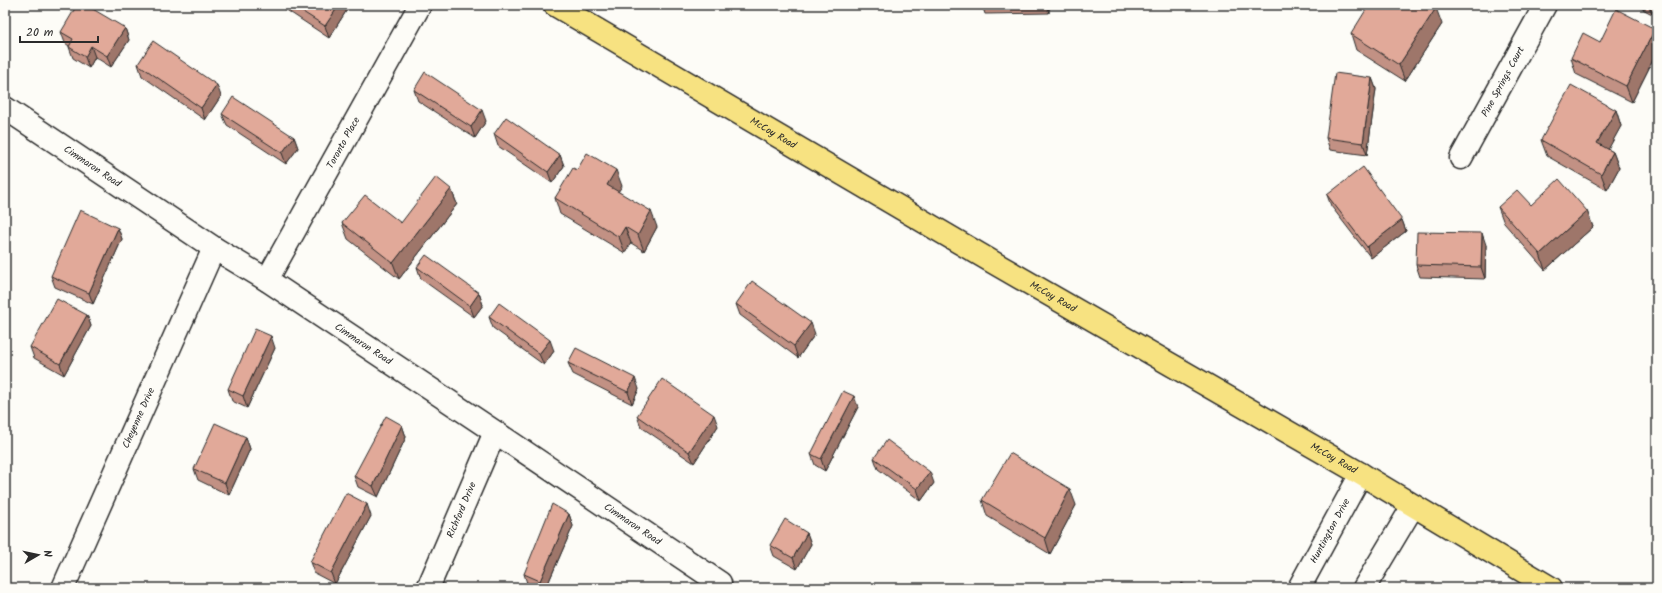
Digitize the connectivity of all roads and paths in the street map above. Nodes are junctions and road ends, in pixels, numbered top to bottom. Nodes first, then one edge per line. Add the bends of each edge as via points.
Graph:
1 (420, 5) edge
2 (555, 5) edge
3 (1545, 5) edge
4 (5, 108) edge
5 (1461, 158) dead end
6 (214, 248) junction
7 (267, 280) junction
8 (495, 432) junction
9 (1361, 474) junction
10 (1413, 506) junction
11 (720, 583) dead end
12 (63, 588) edge
13 (428, 588) edge
14 (1299, 588) edge
15 (1364, 588) edge
16 (1551, 588) edge

1 - 7 street, Toronto Place
2 - 9 main road, McCoy Road
3 - 5 street, Pine Springs Court
4 - 6 street, Cimmaron Road
6 - 7 street, Cimmaron Road
6 - 12 street, Cheyenne Drive
7 - 8 street, Cimmaron Road
8 - 11 street, Cimmaron Road
8 - 13 street, Richford Drive
9 - 10 main road, McCoy Road
9 - 14 street, Huntington Drive
10 - 15 street
10 - 16 main road, McCoy Road

